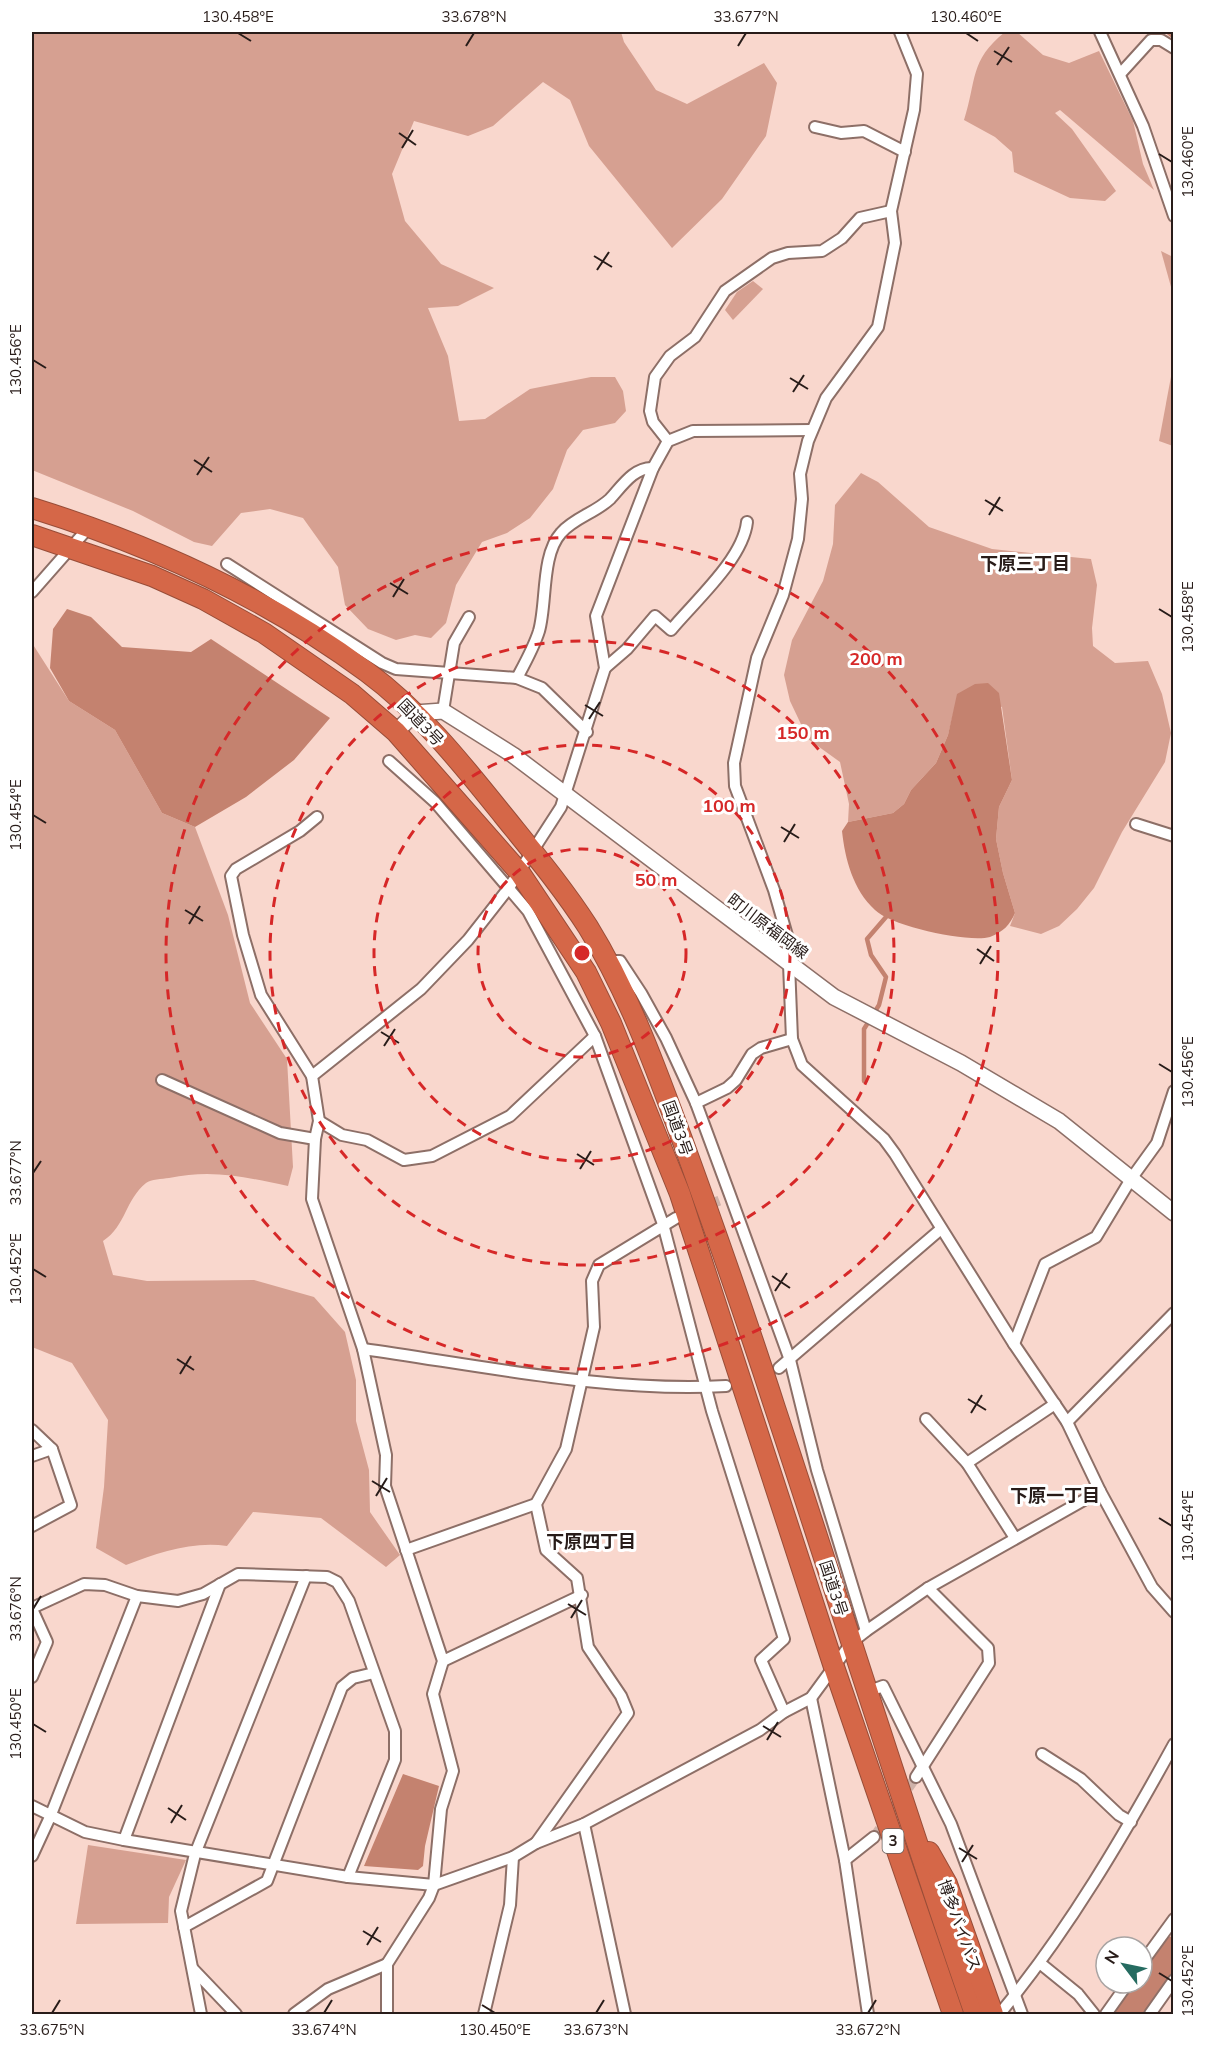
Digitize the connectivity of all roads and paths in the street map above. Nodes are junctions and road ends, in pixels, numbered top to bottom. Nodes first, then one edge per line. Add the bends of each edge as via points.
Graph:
1 (900, 32) edge
2 (1100, 32) edge
3 (1173, 48) edge
4 (1121, 73) junction
5 (815, 128) dead end
6 (905, 152) junction
7 (891, 211) junction
8 (1173, 216) edge
9 (812, 430) junction
10 (668, 441) junction
11 (653, 468) junction
12 (32, 508) edge
13 (747, 522) dead end
14 (90, 526) junction
15 (32, 535) edge
16 (72, 547) junction
17 (226, 564) dead end
18 (32, 592) edge
19 (469, 617) dead end
20 (605, 668) junction
21 (447, 675) junction
22 (517, 678) junction
23 (443, 711) junction
24 (415, 713) junction
25 (396, 732) junction
26 (587, 732) junction
27 (388, 761) dead end
28 (566, 797) junction
29 (317, 817) dead end
30 (1136, 824) dead end
31 (1173, 836) edge
32 (534, 852) junction
33 (520, 873) junction
34 (508, 889) junction
35 (605, 961) junction
36 (789, 965) junction
37 (595, 1036) junction
38 (792, 1039) junction
39 (312, 1076) junction
40 (162, 1080) dead end
41 (1173, 1091) edge
42 (696, 1103) junction
43 (319, 1121) junction
44 (315, 1139) junction
45 (1131, 1179) junction
46 (1173, 1213) edge
47 (676, 1218) tunnel mouth
48 (663, 1224) junction
49 (941, 1228) junction
50 (1173, 1313) edge
51 (1014, 1344) junction
52 (363, 1349) junction
53 (790, 1360) junction
54 (779, 1368) tunnel mouth
55 (580, 1379) junction
56 (726, 1386) tunnel mouth
57 (707, 1388) junction
58 (1055, 1404) junction
59 (926, 1419) dead end
60 (1067, 1422) junction
61 (32, 1430) edge
62 (52, 1449) junction
63 (32, 1456) edge
64 (967, 1462) junction
65 (1100, 1491) junction
66 (536, 1504) junction
67 (32, 1526) edge
68 (1015, 1538) junction
69 (406, 1550) junction
70 (306, 1576) junction
71 (220, 1584) junction
72 (928, 1588) junction
73 (582, 1595) junction
74 (137, 1596) junction
75 (32, 1609) edge
76 (1173, 1612) edge
77 (859, 1636) junction
78 (443, 1661) junction
79 (834, 1667) junction
80 (374, 1673) junction
81 (32, 1677) edge
82 (867, 1692) junction
83 (812, 1698) junction
84 (784, 1712) junction
85 (1173, 1744) edge
86 (1042, 1754) dead end
87 (922, 1766) junction
88 (916, 1776) tunnel mouth
89 (32, 1806) edge
90 (905, 1807) junction
91 (51, 1817) junction
92 (1131, 1822) junction
93 (584, 1824) junction
94 (874, 1837) tunnel mouth
95 (124, 1840) junction
96 (536, 1843) junction
97 (195, 1854) junction
98 (32, 1856) edge
99 (513, 1857) junction
100 (845, 1860) junction
101 (273, 1866) junction
102 (348, 1877) junction
103 (434, 1885) junction
104 (1173, 1919) edge
105 (184, 1927) junction
106 (1154, 1946) edge
107 (387, 1964) junction
108 (1041, 1964) junction
109 (192, 1968) junction
110 (1173, 1980) edge
111 (1119, 1995) edge
112 (1014, 1996) junction
113 (998, 2013) edge
114 (201, 2014) edge
115 (236, 2014) edge
116 (294, 2014) edge
117 (387, 2014) edge
118 (484, 2014) edge
119 (625, 2014) edge
120 (868, 2014) edge
121 (953, 2014) edge
122 (975, 2014) edge
123 (1022, 2014) edge
124 (1094, 2014) edge
125 (1106, 2014) edge
126 (1150, 2014) edge

1 - 6 street via 917,74
2 - 4 street
3 - 4 street via 1161,40 1151,40
4 - 8 street
5 - 6 street via 841,133 864,131
6 - 7 street
7 - 9 street via 895,243 878,327 826,398
7 - 10 street via 860,218 822,251 772,258 734,292 695,337 670,356 654,377 650,411 653,422
9 - 10 street via 693,430
9 - 36 street via 800,474 798,539 783,595 757,658 734,763 735,786 788,939
10 - 11 street
11 - 20 street via 596,616
11 - 22 street via 646,467 628,478 603,505 560,534 550,550 538,632
12 - 14 highway, 国道3号 / 3
13 - 20 street via 745,538 671,630 655,616
14 - 16 street
14 - 24 highway, 国道3号 / 3 via 209,576 278,613 368,673
15 - 16 highway, 国道3号 / 3
16 - 18 street
16 - 25 highway, 国道3号 / 3 via 152,576 264,633 317,668
17 - 21 street via 381,663 396,669
19 - 21 street via 454,643
20 - 26 street
21 - 22 street
21 - 23 street
22 - 26 street via 542,688
23 - 24 main road
23 - 28 main road, 町川原福岡線 via 513,755
24 - 25 main road
24 - 32 highway, 国道3号 / 3
25 - 33 highway, 国道3号 / 3
26 - 28 street
27 - 34 street via 435,802
28 - 32 street
28 - 36 main road, 町川原福岡線
29 - 39 street via 231,876 261,994
30 - 31 street
32 - 33 street
32 - 35 highway, 国道3号 / 3 via 588,928
33 - 34 street
33 - 79 highway, 国道3号 / 3 via 586,972 611,1023 680,1194
34 - 37 street via 528,911
34 - 39 street via 421,989
35 - 42 street via 620,961 641,993
35 - 77 highway, 国道3号 / 3 via 665,1095
36 - 38 street
36 - 45 main road, 町川原福岡線 via 834,997 962,1064 1059,1121
37 - 43 street via 510,1116 432,1156 404,1160 367,1140 342,1135
37 - 48 street
38 - 42 street via 752,1054 728,1088
38 - 49 street via 802,1065 884,1139
39 - 43 street
40 - 44 street via 280,1133
41 - 45 street via 1157,1143
42 - 53 street via 725,1197
43 - 44 street
44 - 52 street via 312,1199
45 - 46 main road, 町川原福岡線
45 - 51 street via 1096,1237 1045,1264
47 - 48 street
48 - 55 street via 599,1265 592,1281 594,1327
48 - 57 street
49 - 51 street
49 - 53 street
50 - 60 street
51 - 58 street
52 - 55 street
52 - 69 street via 386,1455 385,1486
53 - 54 street
53 - 77 street
55 - 57 street
55 - 66 street via 566,1449
56 - 57 street
57 - 84 street via 784,1640 761,1660
58 - 60 street
58 - 64 street
59 - 64 street
60 - 65 street
61 - 62 street
62 - 63 street
62 - 67 street via 71,1505
64 - 68 street
65 - 68 street
65 - 76 street via 1152,1587
66 - 69 street
66 - 73 street via 546,1550 577,1578
68 - 72 street
69 - 78 street
70 - 71 street via 238,1574
70 - 80 street via 327,1577 337,1582 349,1601
70 - 97 street
71 - 74 street via 178,1601
71 - 95 street
72 - 77 street
72 - 87 street via 988,1648 989,1663
73 - 78 street
73 - 96 street via 588,1647 628,1713
74 - 75 street via 105,1585 84,1584
74 - 91 street
75 - 81 street via 47,1642
77 - 79 street
77 - 82 highway, 国道3号 / 3
78 - 103 street via 433,1694 453,1771 440,1818
79 - 83 street
79 - 121 highway, 国道3号 / 3
80 - 101 street via 353,1678 342,1687
80 - 102 street via 395,1731 395,1760
82 - 87 street via 883,1686
82 - 90 highway, 国道3号 / 3
83 - 84 street
83 - 100 street
84 - 93 street via 760,1730
85 - 92 street
86 - 92 street via 1081,1779
87 - 88 street
87 - 112 street via 951,1824
89 - 91 street
90 - 113 highway, 博多バイパス / 3 via 947,1884
90 - 122 highway, 国道3号 / 3
91 - 95 street via 86,1832
91 - 98 street
92 - 108 street
93 - 96 street
93 - 119 street
94 - 100 street
95 - 97 street
96 - 99 street
97 - 101 street
97 - 105 street via 181,1911
99 - 103 street
99 - 118 street via 510,1905
100 - 120 street
101 - 102 street
101 - 105 street via 267,1881
102 - 103 street
103 - 107 street
104 - 106 street
105 - 109 street
107 - 116 street via 328,1989
107 - 117 street
108 - 112 street
108 - 124 street via 1078,1994
109 - 114 street
109 - 115 street
110 - 126 street
111 - 125 street
112 - 113 street
112 - 123 street

